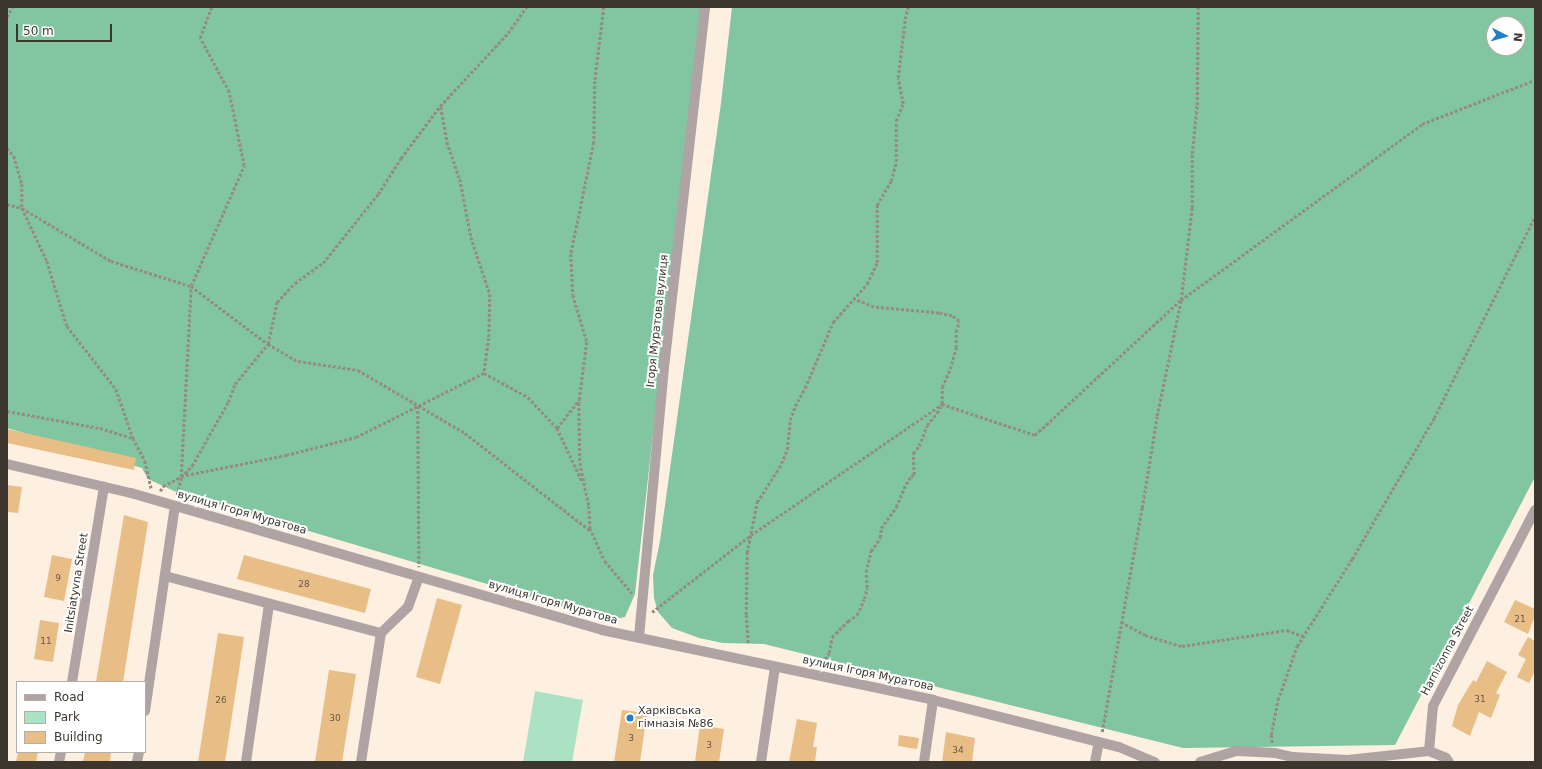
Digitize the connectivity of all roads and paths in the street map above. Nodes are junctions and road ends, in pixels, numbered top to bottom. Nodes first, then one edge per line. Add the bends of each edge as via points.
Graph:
1 (12, 7) edge
2 (211, 7) edge
3 (526, 7) edge
4 (604, 7) edge
5 (705, 7) edge
6 (908, 7) edge
7 (1198, 7) edge
8 (7, 17) edge
9 (1535, 80) edge
10 (440, 106) junction
11 (7, 148) edge
12 (7, 204) edge
13 (22, 208) junction
14 (1535, 216) edge
15 (191, 286) junction
16 (854, 299) junction
17 (1181, 300) junction
18 (268, 344) junction
19 (484, 373) junction
20 (580, 399) junction
21 (942, 404) junction
22 (418, 405) junction
23 (7, 411) edge
24 (556, 428) junction
25 (133, 438) junction
26 (7, 464) edge
27 (181, 476) junction
28 (585, 485) junction
29 (104, 487) junction
30 (154, 500) junction
31 (176, 506) junction
32 (1535, 510) edge
33 (592, 532) junction
34 (751, 535) junction
35 (165, 576) junction
36 (419, 577) junction
37 (269, 604) junction
38 (642, 605) junction
39 (640, 621) junction
40 (1122, 622) junction
41 (381, 633) junction
42 (1303, 636) junction
43 (639, 638) junction
44 (748, 644) dead end
45 (825, 659) dead end
46 (775, 666) junction
47 (72, 681) edge
48 (933, 700) junction
49 (146, 705) edge
50 (1098, 742) junction
51 (1429, 751) junction
52 (1272, 753) junction
53 (246, 762) edge
54 (361, 762) edge
55 (761, 762) edge
56 (924, 762) edge
57 (1095, 762) edge
58 (1156, 762) edge
59 (1200, 762) edge
60 (1449, 762) edge

1 - 8 path
2 - 15 path via 200,38 229,92 244,166
3 - 10 path via 508,33
4 - 20 path via 595,81 594,142 571,254 573,295 587,342
5 - 38 street, Ігоря Муратова вулиця via 665,359
6 - 16 path via 898,78 903,104 896,121 896,162 891,181 877,205 877,263 867,284
7 - 17 path via 1192,208
9 - 17 path via 1422,124
10 - 18 path via 378,194 324,263 295,283 277,302
10 - 19 path via 447,142 460,179 471,238 490,294 489,338
11 - 13 path via 14,156 22,184
12 - 13 path
13 - 15 path via 111,261
13 - 25 path via 47,261 66,326 116,389
14 - 42 path via 1434,418 1352,559
15 - 18 path
15 - 27 path
16 - 21 path via 874,307 939,313 959,320 956,348 942,387
16 - 34 path via 833,322 805,388 794,406 787,450 779,468 757,502
17 - 21 path via 1035,435
17 - 40 path via 1157,416
18 - 22 path via 298,361 358,370
18 - 27 path via 235,384 228,402 192,466
19 - 22 path
19 - 24 path via 528,397
20 - 24 path
20 - 28 path via 580,463
21 - 34 path
21 - 45 path via 927,425 913,453 914,475 906,484 896,507 881,528 880,538 871,551 866,572 867,588 857,615 832,637
22 - 27 path via 356,436 286,455
22 - 33 path via 465,433
22 - 36 path
23 - 25 path via 100,428
24 - 28 path
25 - 30 path via 145,460
26 - 29 street, вулиця Ігоря Муратова
27 - 30 path via 163,486
27 - 31 path
28 - 33 path
29 - 30 street, вулиця Ігоря Муратова
29 - 47 street, Initsiatyvna Street
30 - 31 street, вулиця Ігоря Муратова
31 - 35 street
31 - 36 street, вулиця Ігоря Муратова
32 - 51 street, Harnizonna Street via 1432,706
33 - 38 path via 606,561
34 - 39 path
34 - 44 path via 747,560
35 - 37 street
35 - 49 street
36 - 41 street via 408,608
36 - 43 street, вулиця Ігоря Муратова via 602,630
37 - 41 street
37 - 53 street
38 - 39 street, Ігоря Муратова вулиця
39 - 43 street, Ігоря Муратова вулиця
40 - 42 path via 1145,635 1182,646 1287,630
40 - 50 path via 1103,728
41 - 54 street
42 - 52 path via 1278,700 1271,735
43 - 46 street, вулиця Ігоря Муратова
46 - 48 street, вулиця Ігоря Муратова
46 - 55 street
48 - 50 street, вулиця Ігоря Муратова
48 - 56 street
50 - 57 street
50 - 58 street via 1119,747
51 - 52 street via 1348,760 1292,757
51 - 60 street via 1446,758
52 - 59 street via 1236,751

